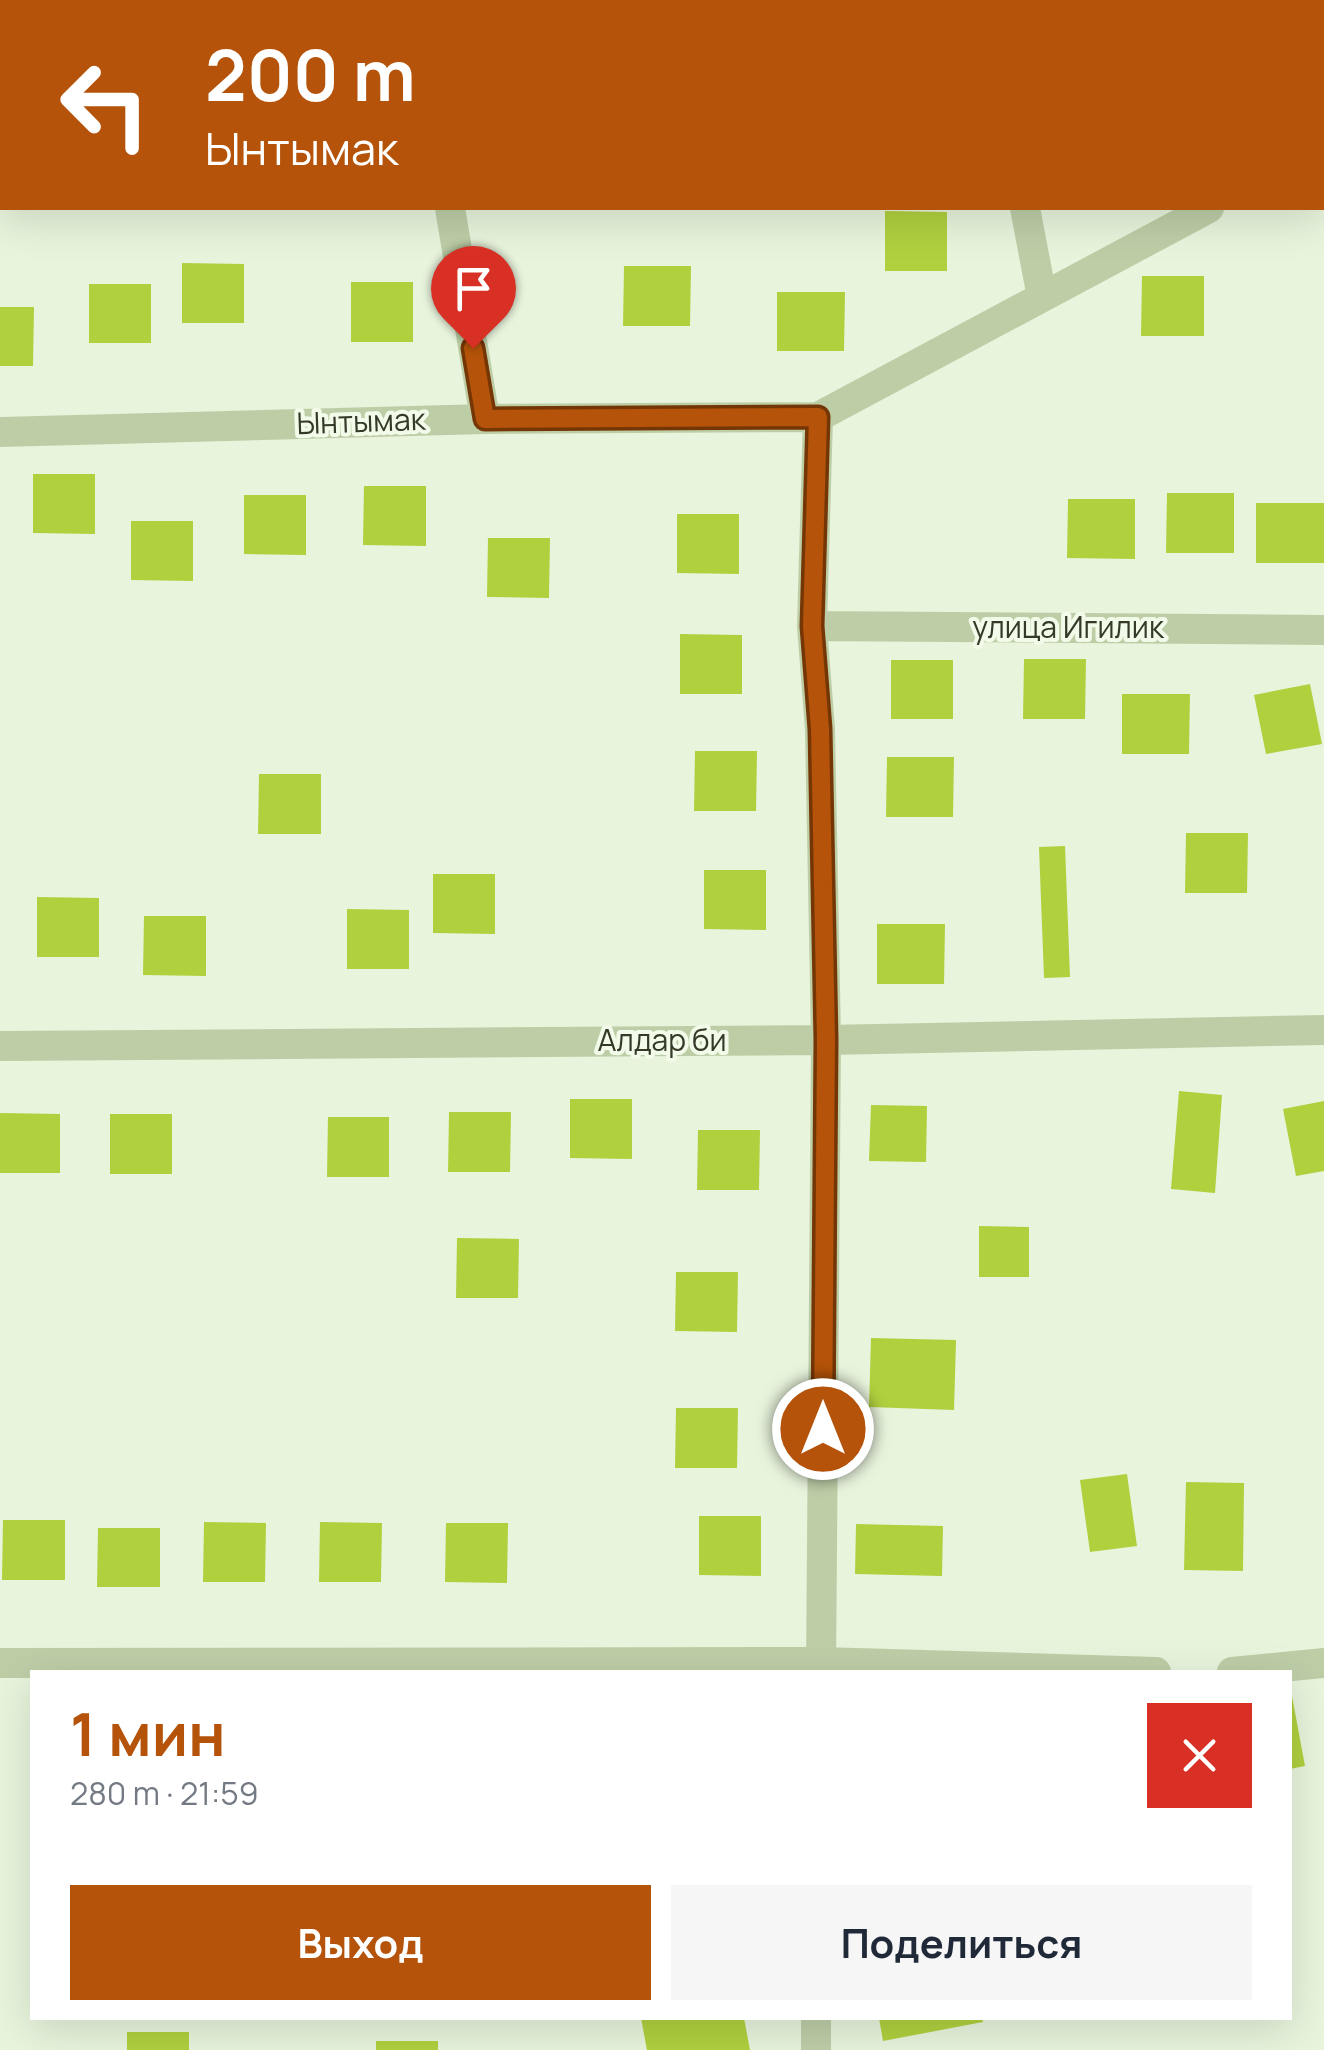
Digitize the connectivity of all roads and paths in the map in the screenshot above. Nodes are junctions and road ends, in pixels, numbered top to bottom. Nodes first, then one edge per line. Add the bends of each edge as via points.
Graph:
1 (450, 210) edge
2 (1025, 210) edge
3 (1205, 210) edge
4 (1042, 297) junction
5 (818, 417) junction
6 (485, 419) junction
7 (0, 432) edge
8 (812, 626) junction
9 (1324, 630) edge
10 (1324, 1030) edge
11 (826, 1040) junction
12 (0, 1046) edge
13 (0, 1663) edge
14 (1324, 1663) edge
15 (821, 1667) edge
16 (1022, 1670) edge
17 (1252, 1670) edge
18 (816, 2020) edge
19 (816, 2050) edge

1 - 6 street
2 - 4 street
3 - 4 street, Ынтымак
4 - 5 street, Ынтымак
5 - 6 street, Ынтымак
5 - 8 street
6 - 7 street, Ынтымак
8 - 9 street, улица Игилик
8 - 11 street
10 - 11 street, Алдар би
11 - 12 street, Алдар би
11 - 15 street
13 - 15 street
14 - 17 street
15 - 16 street
18 - 19 street

